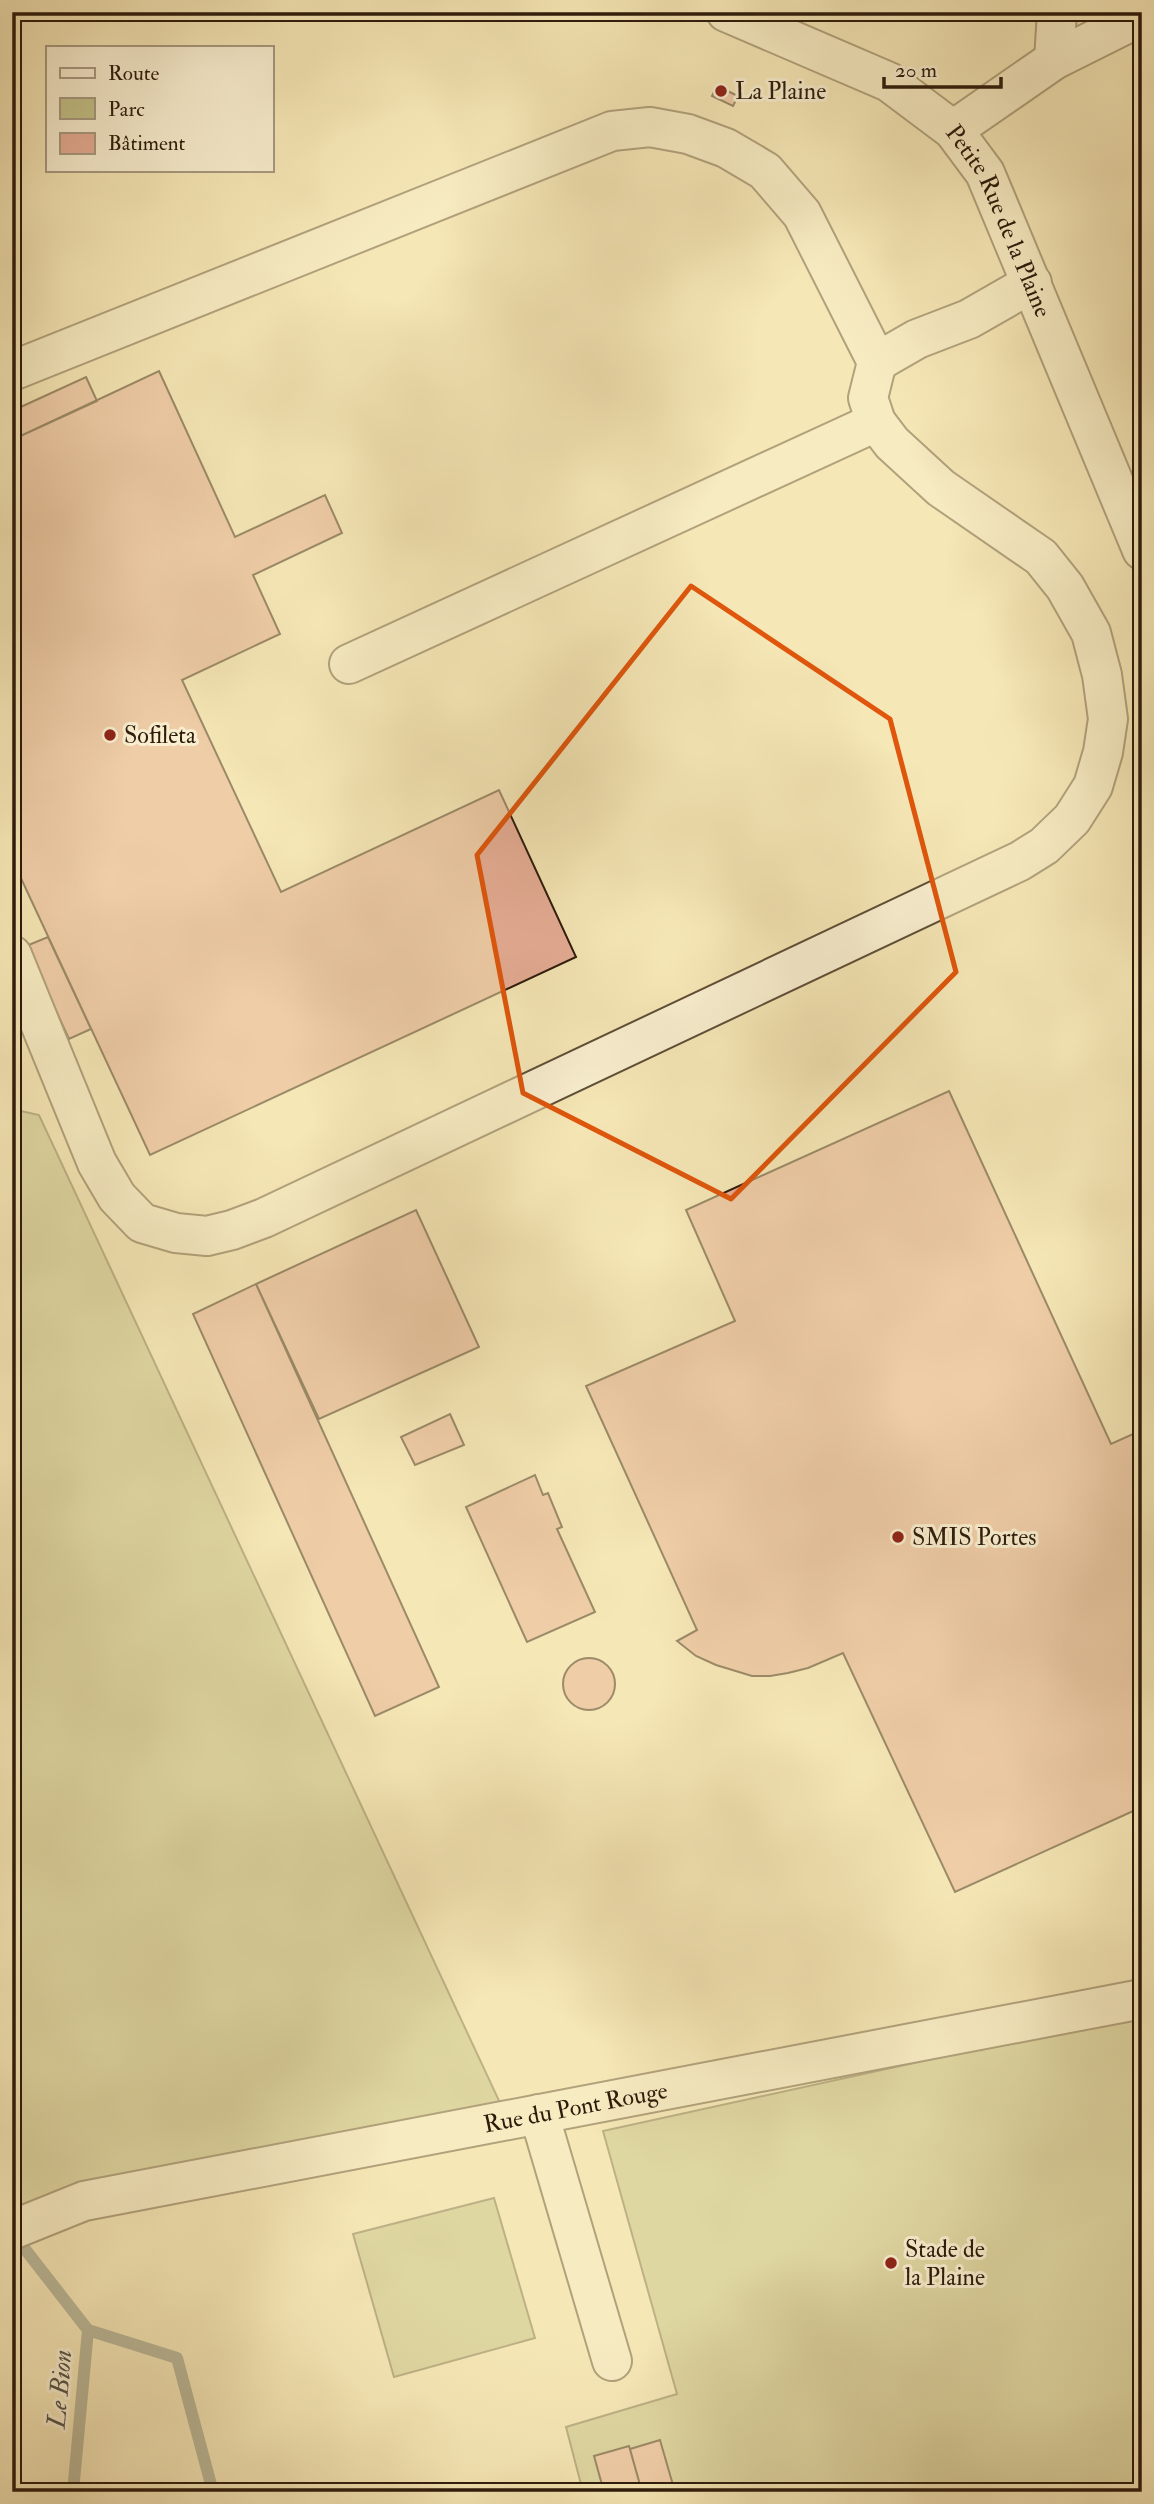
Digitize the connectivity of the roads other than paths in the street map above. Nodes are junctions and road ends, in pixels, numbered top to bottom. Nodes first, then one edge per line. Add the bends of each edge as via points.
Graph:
1 (726, 12) edge
2 (1057, 12) edge
3 (1142, 16) edge
4 (1054, 60) junction
5 (953, 130) junction
6 (1032, 283) junction
7 (877, 362) junction
8 (12, 371) edge
9 (876, 422) junction
10 (1142, 550) edge
11 (349, 664) dead end
12 (12, 955) edge
13 (1142, 1999) edge
14 (539, 2114) junction
15 (12, 2230) edge
16 (612, 2361) dead end

1 - 5 street, Petite Rue de la Plaine via 889,82
2 - 4 street
3 - 4 street
4 - 5 street
5 - 6 street, Petite Rue de la Plaine via 985,173
6 - 7 street
6 - 10 street, Petite Rue de la Plaine
7 - 8 street via 802,214 765,171 726,148 650,127 612,131
7 - 9 street via 868,398
9 - 11 street
9 - 12 street via 941,488 1041,557 1065,587 1091,633 1108,719 1093,786 1072,819 1020,861 264,1218 207,1236 142,1223 117,1197 97,1163
13 - 14 street, Rue du Pont Rouge
14 - 15 street, Rue du Pont Rouge via 84,2201
14 - 16 street

